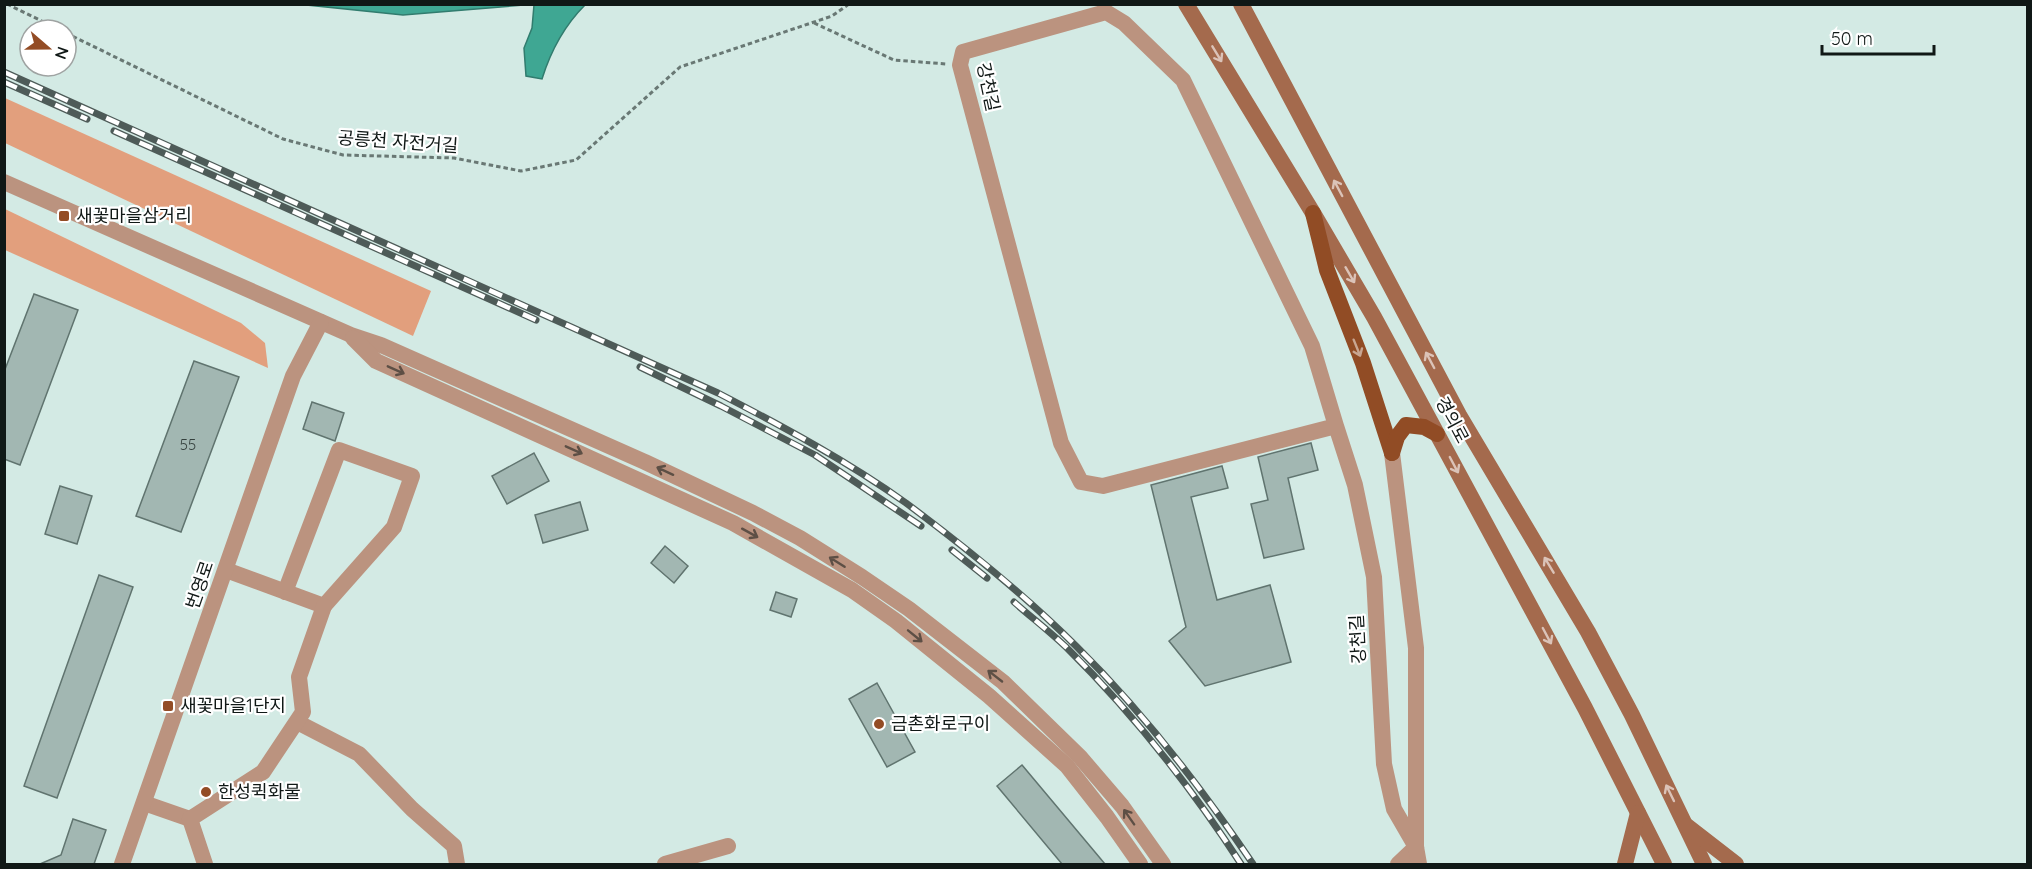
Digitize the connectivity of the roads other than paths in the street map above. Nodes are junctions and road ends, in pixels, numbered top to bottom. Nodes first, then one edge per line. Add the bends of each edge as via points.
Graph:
1 (1186, 4) edge
2 (1241, 4) edge
3 (4, 182) edge
4 (1313, 213) junction
5 (321, 322) junction
6 (351, 335) junction
7 (1336, 426) junction
8 (1437, 434) junction
9 (1392, 453) junction
10 (226, 570) junction
11 (285, 592) junction
12 (324, 606) junction
13 (297, 722) junction
14 (144, 803) junction
15 (1638, 813) junction
16 (190, 819) junction
17 (1685, 825) junction
18 (728, 846) dead end
19 (1416, 848) junction
20 (122, 864) edge
21 (205, 864) edge
22 (457, 864) edge
23 (665, 864) edge
24 (1140, 864) edge
25 (1163, 864) edge
26 (1398, 864) edge
27 (1419, 864) edge
28 (1625, 864) edge
29 (1664, 864) edge
30 (1704, 864) edge
31 (1736, 864) edge

1 -> 4 main road, 경의로
17 -> 2 main road, 경의로 via 1588,632 1459,415
3 - 5 street
4 -> 8 main road, 경의로
4 -> 9 main road via 1327,270 1364,363
5 - 6 street
5 - 10 street, 번영로 via 293,376
6 -> 24 street via 376,361 733,523 852,590 989,696 1067,766
25 -> 6 street via 1122,806 1080,757 1003,682 862,577 800,538 721,497
7 - 7 street, 강천길 via 1312,346 1184,80 1124,22 1106,12 963,52 960,65 1061,443 1081,482 1103,486
7 - 19 street, 강천길 via 1355,485 1374,577 1384,765 1394,809
8 - 9 main road via 1424,427 1406,425
8 -> 15 main road, 경의로
9 - 19 street via 1416,648
10 - 11 street
10 - 14 street, 번영로
11 - 12 street
11 - 12 street via 339,450 412,476 394,527
12 - 13 street via 299,677 303,712
13 - 16 street via 262,771
13 - 22 street via 358,754 454,846
14 - 16 street
14 - 20 street, 번영로
15 - 28 main road
15 - 29 main road, 경의로
16 - 21 street
17 - 30 main road, 경의로
17 - 31 main road
18 - 23 street
19 - 26 street
19 - 27 street

